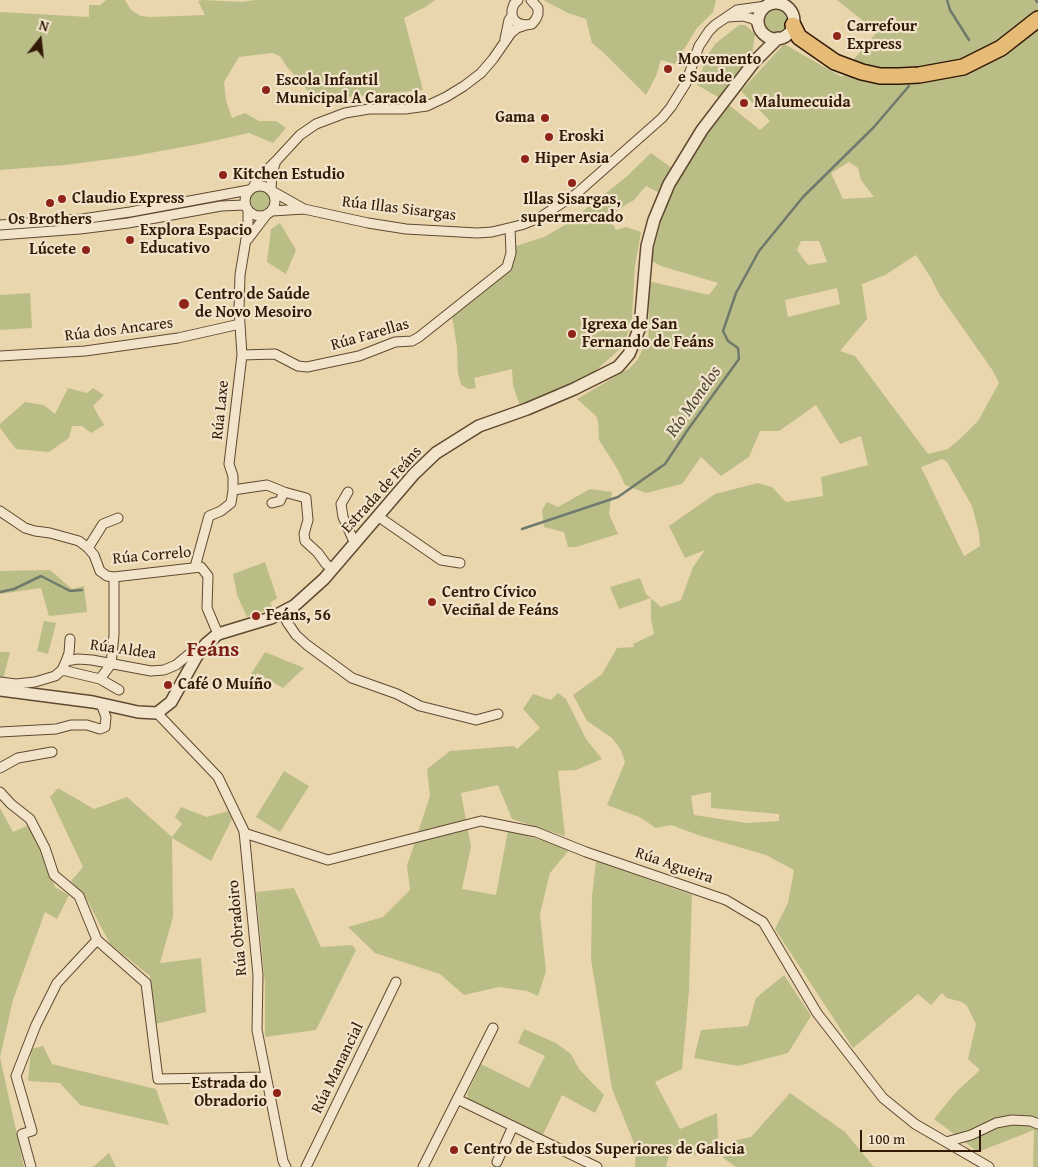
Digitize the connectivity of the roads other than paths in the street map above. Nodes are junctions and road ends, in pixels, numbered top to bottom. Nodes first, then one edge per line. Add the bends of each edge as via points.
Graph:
1 (531, 0) edge
2 (794, 0) edge
3 (515, 1) edge
4 (773, 3) edge
5 (512, 16) junction
6 (726, 18) junction
7 (1038, 19) edge
8 (526, 25) junction
9 (760, 27) junction
10 (789, 30) junction
11 (505, 40) junction
12 (754, 62) junction
13 (276, 161) junction
14 (251, 189) junction
15 (272, 190) junction
16 (247, 208) junction
17 (304, 209) junction
18 (269, 212) junction
19 (0, 225) edge
20 (510, 228) junction
21 (0, 236) edge
22 (246, 241) junction
23 (240, 324) junction
24 (242, 355) junction
25 (0, 356) edge
26 (234, 490) junction
27 (284, 492) junction
28 (348, 492) dead end
29 (272, 503) dead end
30 (0, 511) edge
31 (378, 517) junction
32 (118, 518) dead end
33 (355, 544) junction
34 (88, 548) junction
35 (460, 563) dead end
36 (195, 567) junction
37 (332, 569) junction
38 (114, 577) junction
39 (283, 613) junction
40 (218, 634) junction
41 (70, 639) dead end
42 (199, 652) junction
43 (66, 661) junction
44 (111, 664) junction
45 (62, 670) junction
46 (100, 680) junction
47 (0, 682) edge
48 (0, 690) edge
49 (119, 690) dead end
50 (101, 704) junction
51 (157, 713) junction
52 (498, 714) dead end
53 (0, 732) edge
54 (52, 752) dead end
55 (0, 768) edge
56 (0, 792) edge
57 (244, 833) junction
58 (97, 940) junction
59 (396, 982) dead end
60 (493, 1028) dead end
61 (265, 1077) junction
62 (457, 1099) junction
63 (1038, 1124) edge
64 (513, 1126) junction
65 (946, 1142) junction
66 (497, 1162) dead end
67 (31, 1167) edge
68 (286, 1167) edge
69 (306, 1167) edge
70 (423, 1167) edge
71 (597, 1167) edge
72 (989, 1167) edge

1 - 8 street via 538,8 538,14 532,24
2 - 10 street
3 - 5 street
4 - 6 street, Rúa Illas Sisargas via 737,10
4 - 9 street, Estrada de Feáns via 760,12
4 - 10 street via 786,7
5 - 8 street via 515,21
5 - 11 street
6 - 9 street via 743,16 753,19
6 - 20 street, Rúa Illas Sisargas via 703,38 686,83 662,118 576,194 539,218
7 - 10 main road via 982,59 963,67 919,75 880,76 854,70 835,62
8 - 11 street via 517,28
9 - 10 street via 769,37
9 - 12 street, Estrada de Feáns via 760,47
10 - 12 street, Estrada de Feáns
11 - 13 street via 481,73 446,97 427,106 356,110 335,116 300,135
12 - 31 street, Estrada de Feáns via 702,130 661,202 647,246 640,327 629,354 618,367 574,389 464,434 436,453 414,474
13 - 14 street
13 - 15 street
14 - 15 street via 263,186
14 - 16 street via 246,195
14 - 19 street via 130,212
15 - 17 street, Rúa Illas Sisargas
15 - 18 street via 275,201
16 - 18 street via 257,216
16 - 21 street via 222,206 128,223
16 - 22 street, Rúa Laxe
17 - 18 street, Rúa Illas Sisargas
17 - 20 street, Rúa Illas Sisargas via 406,229 477,233
18 - 22 street, Rúa Laxe
20 - 24 street, Rúa Farellas via 511,253 507,268 419,337 359,356 307,367 275,354
22 - 23 street, Rúa Laxe via 240,275
23 - 24 street, Rúa Laxe
23 - 25 street, Rúa dos Ancares via 178,338 85,351
24 - 26 street, Rúa Laxe via 229,464
26 - 27 street via 267,485
26 - 36 street via 231,503 209,516
27 - 29 street via 280,501
27 - 37 street via 306,498 308,520 305,541
28 - 33 street via 341,504
30 - 34 street, Rúa Correlo via 25,528 70,537
31 - 33 street, Estrada de Feáns
31 - 35 street via 441,560
32 - 34 street via 104,524
33 - 37 street, Estrada de Feáns
34 - 38 street, Rúa Correlo via 103,574
36 - 38 street, Rúa Correlo
36 - 40 street, Rúa Correlo via 201,567 208,576 208,608
37 - 39 street, Estrada de Feáns
38 - 44 street
39 - 40 street, Estrada de Feáns
39 - 52 street via 307,646 352,678 420,706 476,720
40 - 42 street, Estrada de Feáns
41 - 43 street
42 - 44 street, Rúa Aldea via 194,650 164,670 150,671
42 - 51 street, Estrada de Feáns via 171,702
43 - 44 street, Rúa Aldea via 78,659
43 - 45 street
44 - 46 street
45 - 46 street
45 - 47 street via 55,676 35,682
46 - 49 street
48 - 50 street
50 - 51 street
50 - 53 street via 106,717 105,727 100,729 71,724 56,729
51 - 57 street, Rúa Obradoiro via 218,776
54 - 55 street via 18,758
56 - 58 street via 30,819 54,875 79,896
57 - 61 street, Rúa Obradoiro via 258,975 257,1030
57 - 65 street, Rúa Agueira via 328,860 481,821 536,832 726,900 763,922 817,1013 884,1098 915,1124
58 - 61 street via 146,983 158,1079
58 - 67 street via 57,983 16,1076 32,1131 22,1134
59 - 69 street, Rúa Manancial
60 - 62 street
61 - 68 street, Rúa Obradoiro
62 - 64 street
62 - 70 street
63 - 65 street via 1012,1120 996,1123
64 - 66 street
64 - 71 street
65 - 72 street, Rúa Agueira

